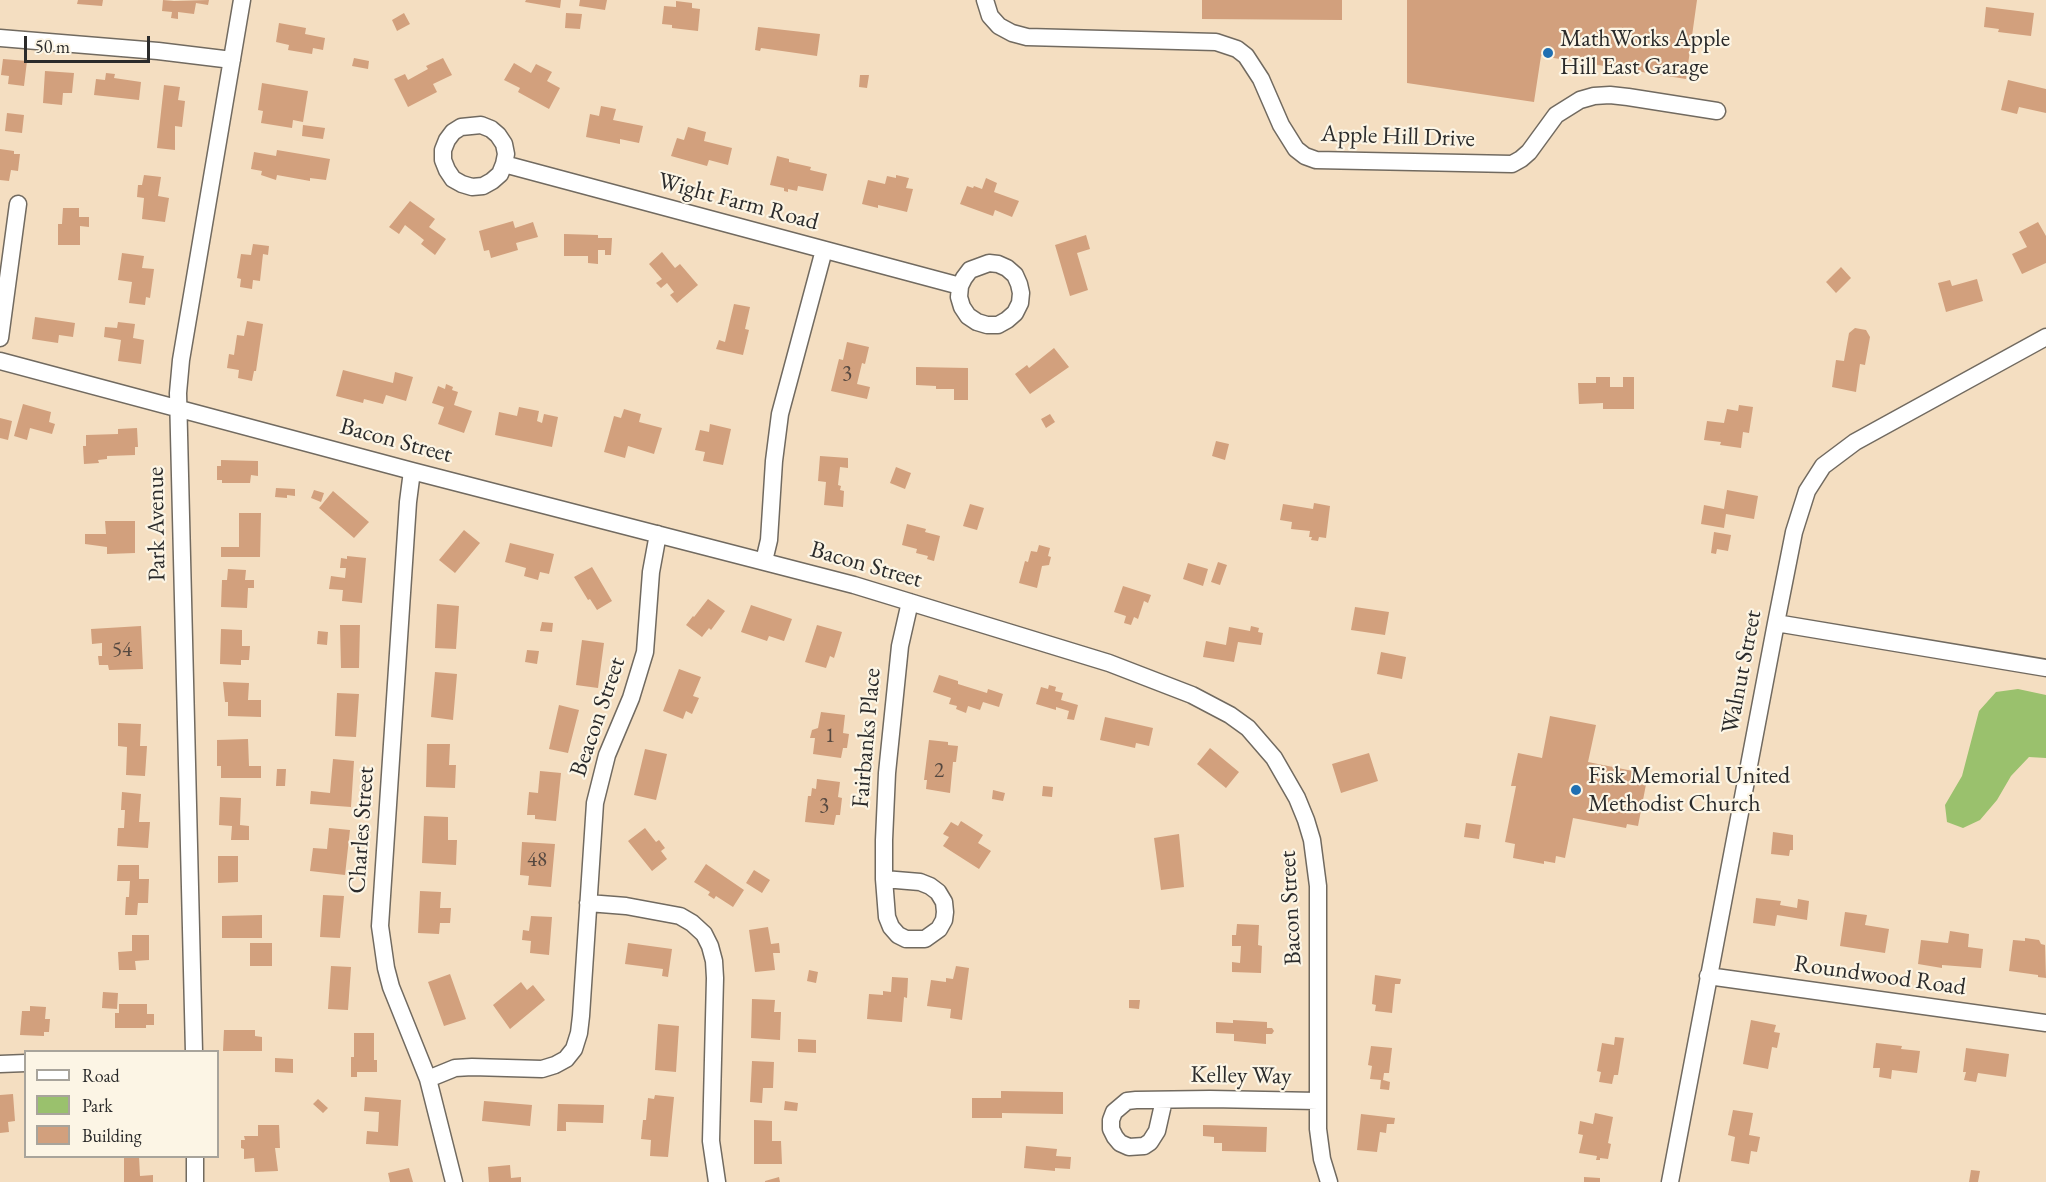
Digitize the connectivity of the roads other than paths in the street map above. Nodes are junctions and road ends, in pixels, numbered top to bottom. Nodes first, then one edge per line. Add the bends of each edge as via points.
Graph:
1 (242, 0) edge
2 (985, 0) edge
3 (0, 38) edge
4 (232, 60) junction
5 (1717, 111) dead end
6 (504, 164) dead end
7 (18, 204) dead end
8 (824, 250) junction
9 (960, 286) dead end
10 (2046, 337) edge
11 (0, 338) edge
12 (0, 361) edge
13 (178, 408) junction
14 (412, 471) junction
15 (658, 534) junction
16 (764, 561) junction
17 (910, 602) junction
18 (1776, 623) junction
19 (2046, 668) edge
20 (884, 879) dead end
21 (588, 903) junction
22 (1708, 976) junction
23 (2046, 1023) edge
24 (195, 1050) edge
25 (24, 1063) edge
26 (0, 1064) edge
27 (428, 1079) junction
28 (1164, 1100) dead end
29 (1318, 1101) junction
30 (195, 1158) edge
31 (195, 1182) edge
32 (454, 1182) edge
33 (717, 1182) edge
34 (1329, 1182) edge
35 (1670, 1182) edge

1 - 4 street, Park Avenue
2 - 5 street, Apple Hill Drive via 990,16 999,26 1028,37 1216,42 1237,49 1261,79 1296,149 1316,160 1512,164 1529,152 1556,115 1580,99 1594,96 1628,97
3 - 4 street
4 - 13 street, Park Avenue via 181,360
6 - 8 street, Wight Farm Road
7 - 11 street
8 - 9 street, Wight Farm Road
8 - 16 street via 780,414
10 - 18 street, Walnut Street via 1855,442 1823,466 1806,491
12 - 13 street, Bacon Street
13 - 14 street, Bacon Street
13 - 24 street, Park Avenue
14 - 15 street, Bacon Street
14 - 27 street, Charles Street via 380,926 391,987
15 - 16 street, Bacon Street
15 - 21 street, Beacon Street via 640,674 607,755 596,795
16 - 17 street, Bacon Street
17 - 20 street, Fairbanks Place via 892,711
17 - 29 street, Bacon Street via 1138,673 1213,705 1261,741 1297,798 1316,862
18 - 19 street
18 - 22 street, Walnut Street
21 - 27 street, Beacon Street via 579,1033 566,1059 542,1069 455,1068
21 - 33 street via 680,916 704,934 710,946 715,978 711,1140
22 - 23 street, Roundwood Road
22 - 35 street, Walnut Street
25 - 26 street
27 - 32 street, Charles Street
28 - 29 street, Kelley Way
29 - 34 street, Bacon Street via 1322,1159
30 - 31 street

